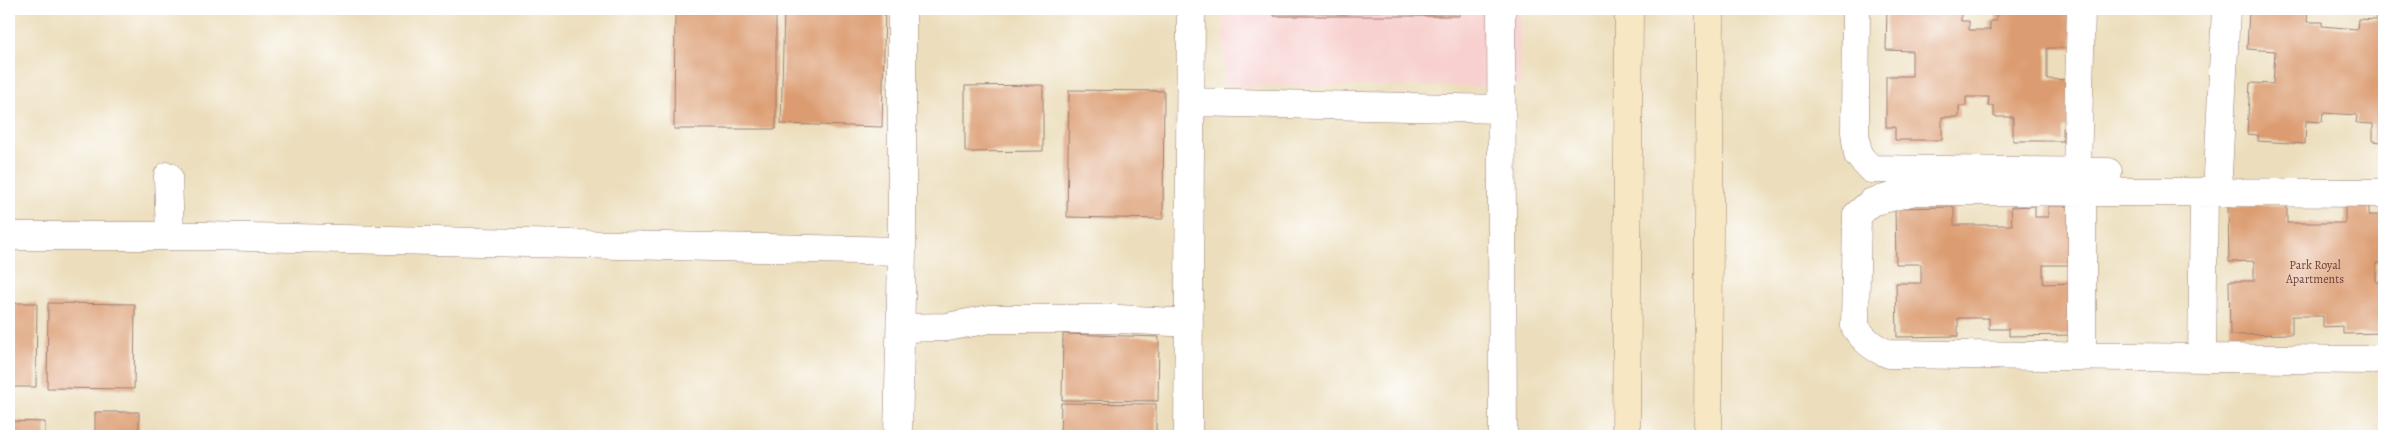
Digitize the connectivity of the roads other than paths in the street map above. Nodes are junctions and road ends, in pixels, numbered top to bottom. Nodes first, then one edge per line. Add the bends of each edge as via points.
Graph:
1 (902, 9) edge
2 (1191, 9) edge
3 (1501, 9) edge
4 (1629, 9) edge
5 (1710, 9) edge
6 (1856, 9) edge
7 (2081, 9) edge
8 (2226, 9) edge
9 (1191, 102) junction
10 (1501, 109) junction
11 (168, 176) dead end
12 (2384, 176) edge
13 (2080, 181) junction
14 (2211, 182) junction
15 (2384, 192) edge
16 (9, 236) edge
17 (170, 236) junction
18 (902, 251) junction
19 (1189, 323) junction
20 (901, 328) junction
21 (2082, 357) junction
22 (2384, 357) edge
23 (2202, 358) junction
24 (898, 436) edge
25 (1188, 436) edge
26 (1503, 436) edge
27 (1626, 436) edge
28 (1708, 436) edge

1 - 18 street
2 - 9 street
3 - 10 street
4 - 27 main road
5 - 28 main road
6 - 13 street via 1855,132 1858,155 1871,169
7 - 13 street
8 - 14 street
9 - 10 street
9 - 19 street
10 - 26 street
11 - 17 street
12 - 14 street
13 - 14 street
13 - 21 street
13 - 21 street via 1915,191 1872,202 1857,215 1855,327 1875,349 1889,354
14 - 15 street
14 - 23 street
16 - 17 street
17 - 18 street
18 - 20 street
19 - 20 street via 1119,319 990,319 948,327
19 - 25 street
20 - 24 street
21 - 23 street
22 - 23 street via 2369,360

